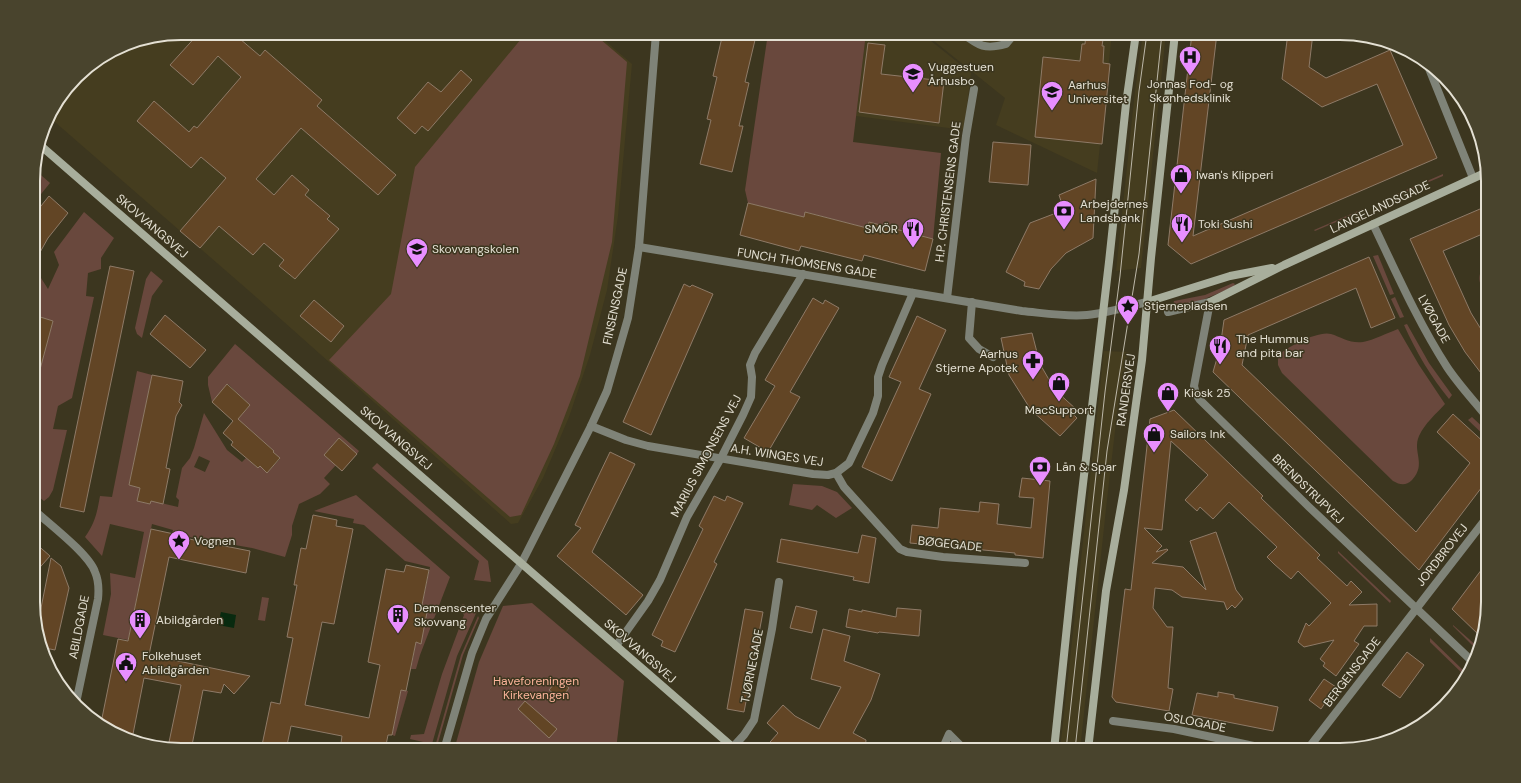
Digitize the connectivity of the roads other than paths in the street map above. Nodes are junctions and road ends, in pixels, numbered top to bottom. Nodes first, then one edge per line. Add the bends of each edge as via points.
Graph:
1 (655, 40) edge
2 (972, 40) edge
3 (1009, 40) edge
4 (1135, 40) edge
5 (1174, 40) edge
6 (1431, 73) edge
7 (974, 89) dead end
8 (44, 148) edge
9 (1481, 175) edge
10 (1473, 178) junction
11 (1373, 224) junction
12 (639, 247) junction
13 (1284, 265) junction
14 (803, 274) junction
15 (913, 293) junction
16 (948, 298) junction
17 (972, 302) junction
18 (1147, 302) junction
19 (1210, 302) junction
20 (1168, 312) dead end
21 (1103, 313) junction
22 (993, 357) dead end
23 (1481, 408) edge
24 (591, 426) junction
25 (720, 458) junction
26 (836, 473) junction
27 (40, 515) edge
28 (1481, 525) edge
29 (1025, 563) dead end
30 (522, 564) junction
31 (779, 582) dead end
32 (1416, 609) junction
33 (616, 646) junction
34 (1469, 658) edge
35 (77, 698) edge
36 (1113, 721) dead end
37 (446, 743) edge
38 (729, 743) edge
39 (738, 743) edge
40 (945, 743) edge
41 (958, 743) edge
42 (1055, 743) edge
43 (1089, 743) edge
44 (1240, 743) edge
45 (1312, 743) edge

1 - 12 street, FINSENSGADE
2 - 3 street via 987,48 1006,44
4 - 21 street
5 - 18 street, RANDERSVEJ
6 - 10 street
7 - 16 street, H.P. CHRISTENSENS GADE via 966,136
8 - 30 street, SKOVVANGSVEJ
9 - 10 street, LANGELANDSGADE
10 - 11 street, LANGELANDSGADE
11 - 13 street, LANGELANDSGADE
11 - 23 street, LYØGADE via 1417,315 1438,351 1448,368
12 - 14 street, FUNCH THOMSENS GADE
12 - 24 street, FINSENSGADE via 628,318 607,391
13 - 18 street, LANGELANDSGADE via 1230,276
13 - 19 street, LANGELANDSGADE
14 - 15 street, FUNCH THOMSENS GADE
14 - 25 street, MARIUS SIMONSENS VEJ via 755,353 750,365 751,397
15 - 16 street, FUNCH THOMSENS GADE
15 - 26 street, A.H. WINGES VEJ via 882,365 873,413 849,463
16 - 17 street, FUNCH THOMSENS GADE
17 - 21 street, FUNCH THOMSENS GADE via 1022,311 1066,315
17 - 22 street via 969,338 979,349
18 - 21 street, FUNCH THOMSENS GADE
18 - 43 street, RANDERSVEJ via 1142,360 1124,490 1106,591
19 - 20 street, LANGELANDSGADE
19 - 32 street, BRENDSTRUPVEJ via 1194,386 1200,400
21 - 42 street
24 - 25 street, A.H. WINGES VEJ via 648,446
24 - 30 street, FINSENSGADE
25 - 26 street, A.H. WINGES VEJ via 813,474
25 - 33 street, MARIUS SIMONSENS VEJ via 686,517 660,580
26 - 29 street, BØGEGADE via 844,488 900,549 943,557
27 - 35 street, ABILDGADE via 85,556 95,570 99,584
28 - 32 street, JORDBROVEJ
30 - 33 street, SKOVVANGSVEJ
30 - 37 street via 486,619 472,653
31 - 39 street, TJØRNEGADE via 754,720
32 - 34 street, BRENDSTRUPVEJ
32 - 45 street, BERGENSGADE
33 - 38 street, SKOVVANGSVEJ
36 - 44 street, OSLOGADE via 1174,729
40 - 41 street via 949,734

